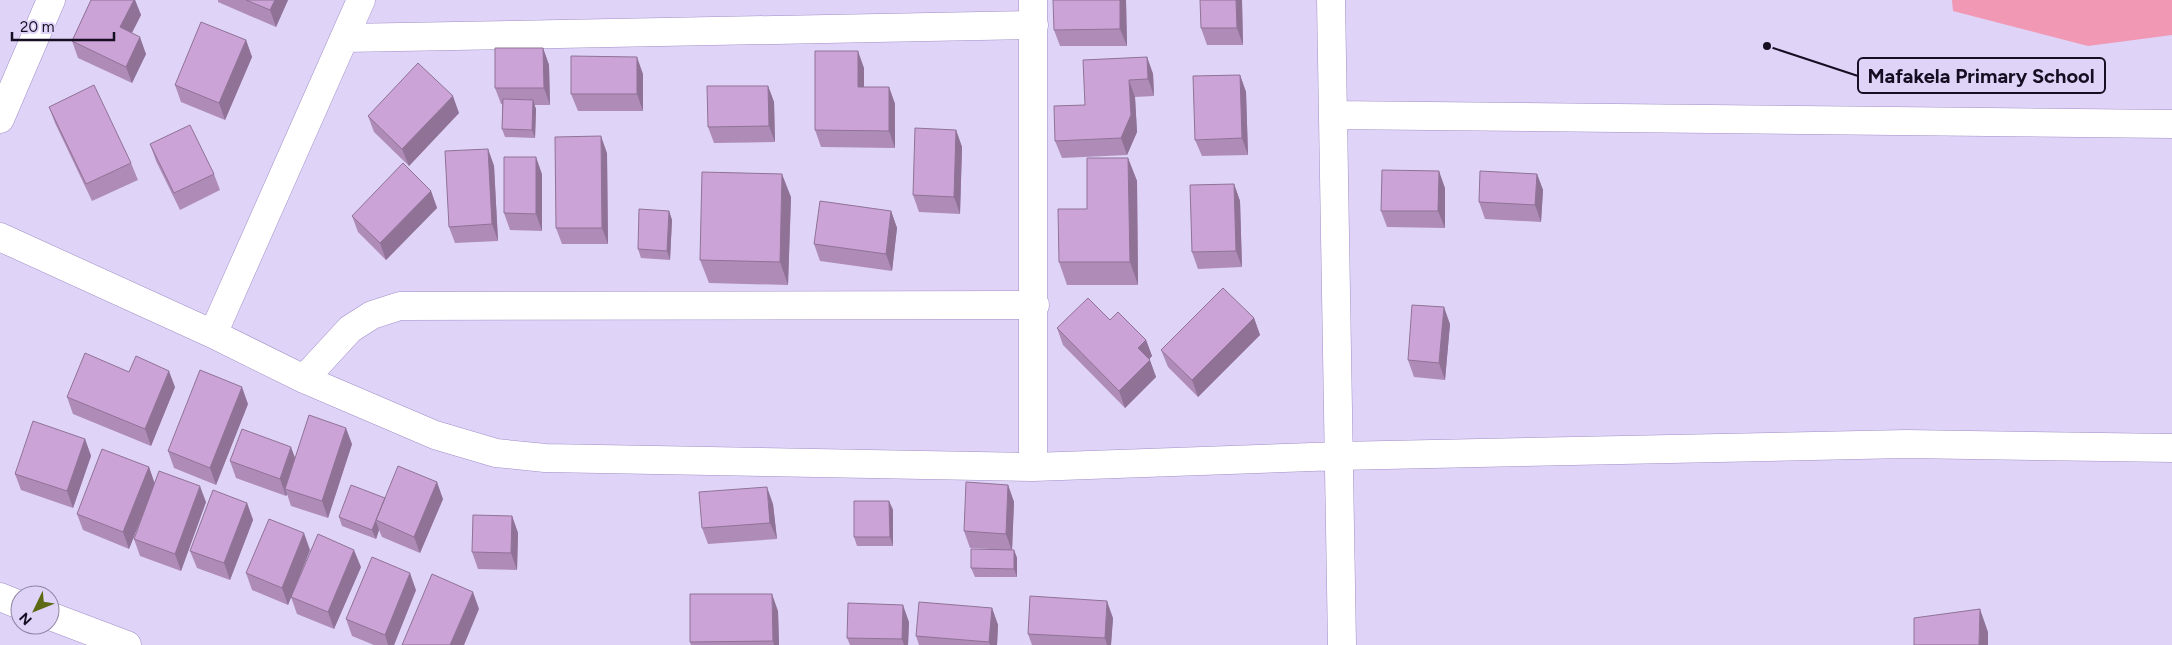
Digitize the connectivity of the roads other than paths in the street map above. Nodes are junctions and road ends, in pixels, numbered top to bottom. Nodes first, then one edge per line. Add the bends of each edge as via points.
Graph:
1 (51, 0) edge
2 (361, 0) edge
3 (1332, 0) edge
4 (1033, 12) edge
5 (345, 38) junction
6 (1333, 115) junction
7 (0, 118) edge
8 (2172, 124) edge
9 (0, 237) edge
10 (1035, 305) junction
11 (213, 334) junction
12 (304, 379) junction
13 (2172, 448) edge
14 (1339, 456) junction
15 (1033, 467) junction
16 (60, 620) edge
17 (127, 645) edge
18 (1342, 645) edge

1 - 7 street
2 - 5 street
3 - 6 street
4 - 5 street
4 - 10 street
5 - 11 street
6 - 8 street
6 - 14 street
9 - 11 street
10 - 12 street via 400,306 372,315 350,329
10 - 15 street
11 - 12 street
12 - 15 street via 435,435 496,453 545,458
13 - 14 street via 1906,444
14 - 15 street
14 - 18 street
16 - 17 street

